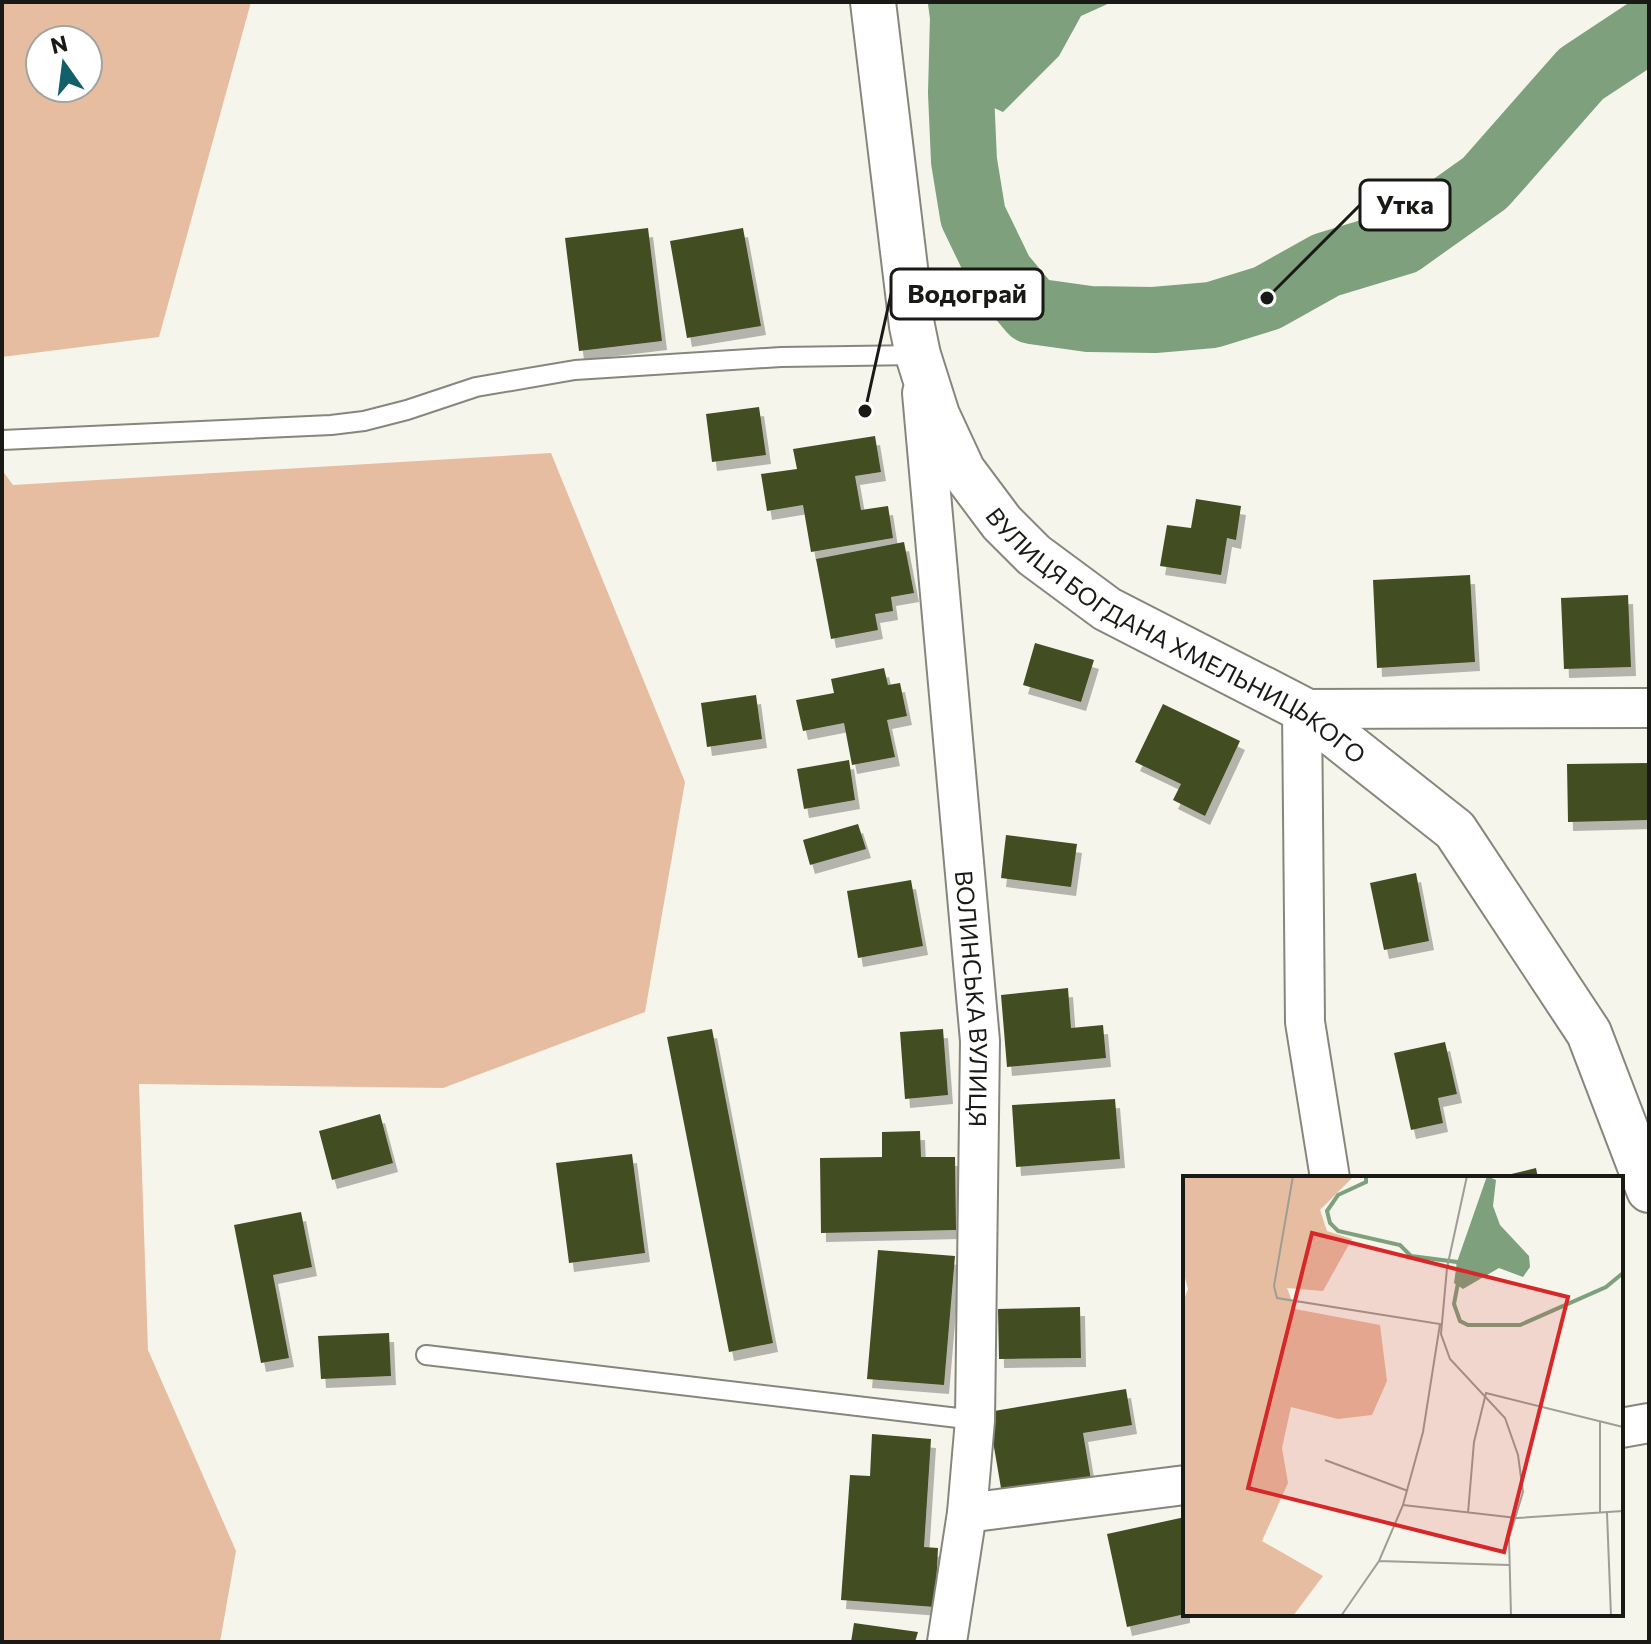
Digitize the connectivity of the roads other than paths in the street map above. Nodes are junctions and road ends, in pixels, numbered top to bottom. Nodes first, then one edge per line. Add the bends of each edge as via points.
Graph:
1 (874, 4) edge
2 (918, 355) junction
3 (2, 440) edge
4 (1649, 708) edge
5 (1302, 709) junction
6 (1330, 1176) edge
7 (1649, 1190) edge
8 (426, 1355) dead end
9 (975, 1420) junction
10 (1649, 1423) edge
11 (1623, 1428) edge
12 (1183, 1485) edge
13 (967, 1513) junction
14 (947, 1642) edge

1 - 2 main road, ВУЛИЦЯ БОГДАНА ХМЕЛЬНИЦЬКОГО
2 - 3 lane via 575,370 476,387 364,421
2 - 5 main road, ВУЛИЦЯ БОГДАНА ХМЕЛЬНИЦЬКОГО via 963,471 1034,555 1107,609
2 - 9 street, ВОЛИНСЬКА ВУЛИЦЯ via 980,1041
4 - 5 street
5 - 6 street via 1305,1022
5 - 7 main road, ВУЛИЦЯ БОГДАНА ХМЕЛЬНИЦЬКОГО via 1455,830 1589,1033
8 - 9 lane
9 - 13 street, ВОЛИНСЬКА ВУЛИЦЯ
10 - 11 street
12 - 13 street
13 - 14 street, ВОЛИНСЬКА ВУЛИЦЯ

